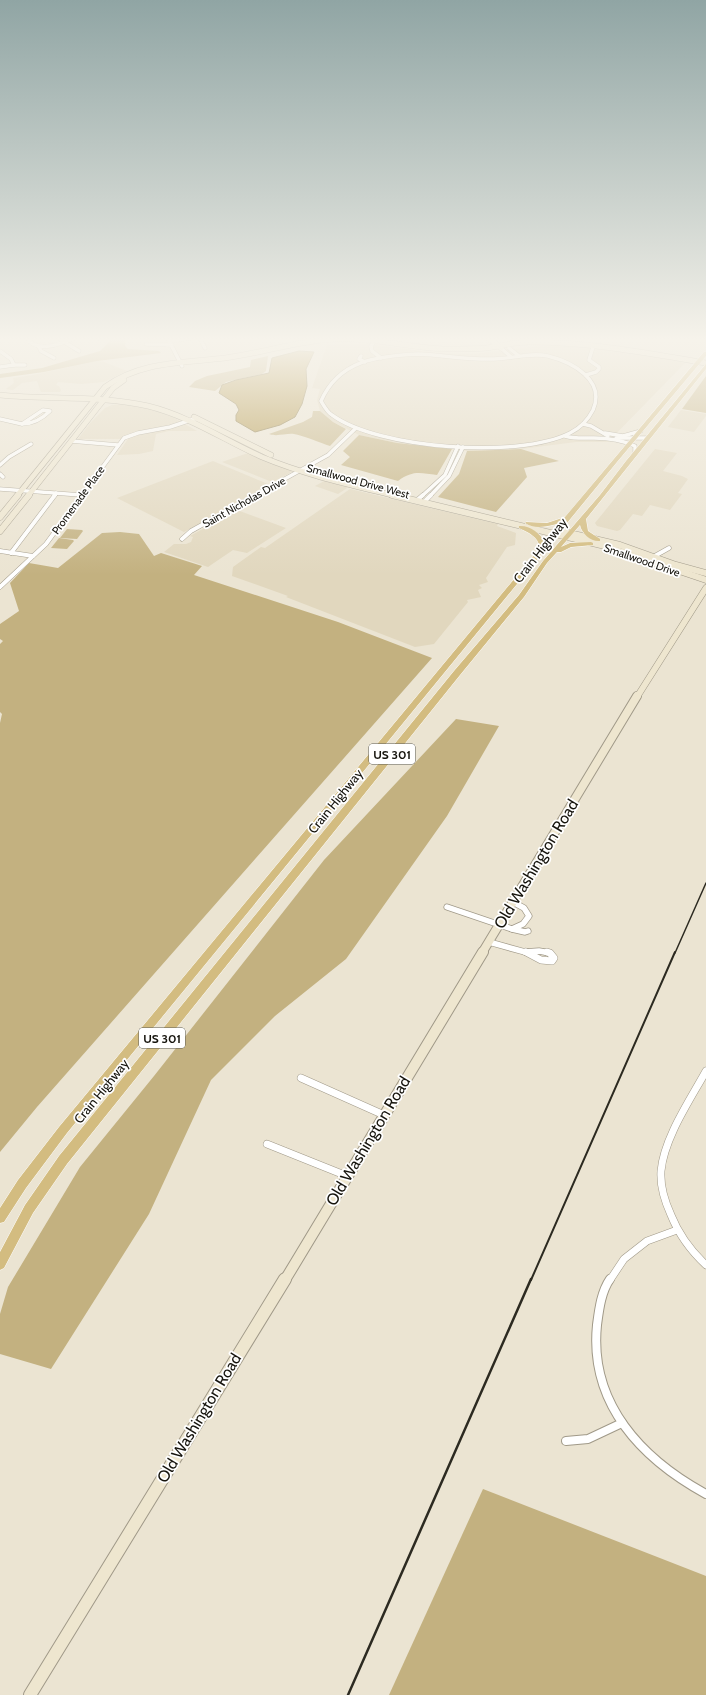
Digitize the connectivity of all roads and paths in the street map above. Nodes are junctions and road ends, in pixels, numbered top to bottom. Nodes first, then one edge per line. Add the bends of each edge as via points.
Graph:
1 (34, 416) edge
2 (43, 416) edge
3 (81, 416) edge
4 (91, 416) edge
5 (188, 416) edge
6 (330, 416) edge
7 (589, 416) edge
8 (653, 416) edge
9 (666, 416) edge
10 (191, 417) junction
11 (0, 420) edge
12 (584, 422) junction
13 (22, 424) junction
14 (355, 429) junction
15 (641, 430) junction
16 (563, 436) junction
17 (648, 438) junction
18 (71, 441) junction
19 (32, 444) dead end
20 (630, 444) junction
21 (118, 445) junction
22 (458, 446) junction
23 (463, 447) junction
24 (635, 453) junction
25 (0, 465) edge
26 (307, 468) junction
27 (301, 471) junction
28 (0, 489) edge
29 (21, 490) junction
30 (31, 491) junction
31 (56, 494) junction
32 (81, 495) junction
33 (424, 500) junction
34 (0, 517) edge
35 (568, 518) junction
36 (583, 518) junction
37 (528, 523) junction
38 (521, 526) junction
39 (0, 531) edge
40 (556, 533) junction
41 (569, 536) junction
42 (182, 539) dead end
43 (598, 540) junction
44 (591, 544) junction
45 (669, 548) dead end
46 (543, 549) junction
47 (0, 551) edge
48 (11, 553) junction
49 (33, 556) junction
50 (653, 557) junction
51 (549, 558) junction
52 (706, 573) edge
53 (706, 580) edge
54 (0, 587) edge
55 (706, 588) edge
56 (380, 746) junction
57 (393, 752) junction
58 (274, 875) junction
59 (288, 883) junction
60 (513, 902) junction
61 (447, 908) dead end
62 (499, 925) junction
63 (512, 929) junction
64 (528, 930) dead end
65 (489, 942) junction
66 (525, 952) dead end
67 (706, 1071) edge
68 (301, 1078) dead end
69 (384, 1115) junction
70 (267, 1144) dead end
71 (346, 1176) junction
72 (0, 1218) edge
73 (677, 1230) junction
74 (0, 1264) edge
75 (706, 1265) edge
76 (622, 1423) junction
77 (566, 1442) dead end
78 (706, 1494) edge
79 (30, 1695) edge

1 - 13 street
2 - 13 street via 32,424
3 - 29 main road
4 - 18 main road
5 - 10 main road, Smallwood Drive West
6 - 14 street
7 - 12 street
8 - 15 highway, Crain Highway / US 301
9 - 17 highway, Crain Highway / US 301
10 - 21 street, Promenade Place via 162,428 132,434
10 - 26 main road, Smallwood Drive West via 267,454
10 - 27 main road, Smallwood Drive West via 260,456
11 - 13 street
12 - 15 street via 616,436 631,435
12 - 16 street
12 - 20 street via 607,436
14 - 22 street via 396,439
14 - 26 street, Saint Nicholas Drive via 346,435 333,452
15 - 20 highway, Crain Highway / US 301
16 - 20 street via 574,441 605,440
16 - 23 street via 543,443 511,447
17 - 20 street
17 - 24 highway, Crain Highway / US 301
18 - 21 street
18 - 30 main road
19 - 25 street
20 - 24 street via 635,446
20 - 35 highway, Crain Highway / US 301
21 - 32 street, Promenade Place
22 - 23 street
22 - 33 street via 445,475
23 - 33 street via 452,474
24 - 36 highway, Crain Highway / US 301
26 - 27 street, Saint Nicholas Drive
26 - 33 main road, Smallwood Drive West
27 - 33 main road, Smallwood Drive West via 416,502
27 - 42 street, Saint Nicholas Drive via 191,531
28 - 29 street
29 - 30 street
29 - 34 main road
30 - 31 street
30 - 39 main road
31 - 32 street
31 - 48 street
32 - 49 street, Promenade Place via 54,534
33 - 37 main road, Smallwood Drive West
33 - 38 main road, Smallwood Drive West
35 - 37 highway via 547,525
35 - 40 highway, Crain Highway / US 301
36 - 41 highway, Crain Highway / US 301
36 - 43 highway via 584,531
37 - 40 main road, Smallwood Drive West
38 - 40 main road, Smallwood Drive West
38 - 46 highway via 539,536
40 - 41 main road, Smallwood Drive
40 - 46 highway, Crain Highway / US 301
41 - 43 main road, Smallwood Drive
41 - 44 main road, Smallwood Drive
41 - 51 highway, Crain Highway / US 301
43 - 50 main road, Smallwood Drive
44 - 51 highway via 570,545
44 - 53 main road, Smallwood Drive
45 - 50 street
46 - 56 highway, Crain Highway / US 301
47 - 48 street
48 - 49 street
49 - 54 street, Promenade Place
50 - 52 main road, Smallwood Drive
51 - 57 highway, Crain Highway / US 301 via 522,596
55 - 60 main road, Old Washington Road
56 - 57 highway
56 - 58 highway, Crain Highway / US 301
57 - 59 highway, Crain Highway / US 301
58 - 59 highway
58 - 72 highway, Crain Highway / US 301 via 63,1130
59 - 74 highway, Crain Highway / US 301 via 63,1160 29,1209
60 - 62 main road, Old Washington Road
60 - 63 street via 524,908 528,916 523,924
61 - 62 street
62 - 63 street
62 - 65 main road, Old Washington Road
63 - 64 street via 525,932
65 - 66 street
65 - 69 main road, Old Washington Road
67 - 73 street via 668,1143 661,1170 664,1195
68 - 69 street
69 - 71 main road, Old Washington Road
70 - 71 street
71 - 79 main road, Old Washington Road
73 - 75 street
73 - 76 street via 651,1239 634,1249 615,1269 604,1291 597,1319 596,1349 603,1382
76 - 77 street via 592,1438
76 - 78 street via 661,1466

